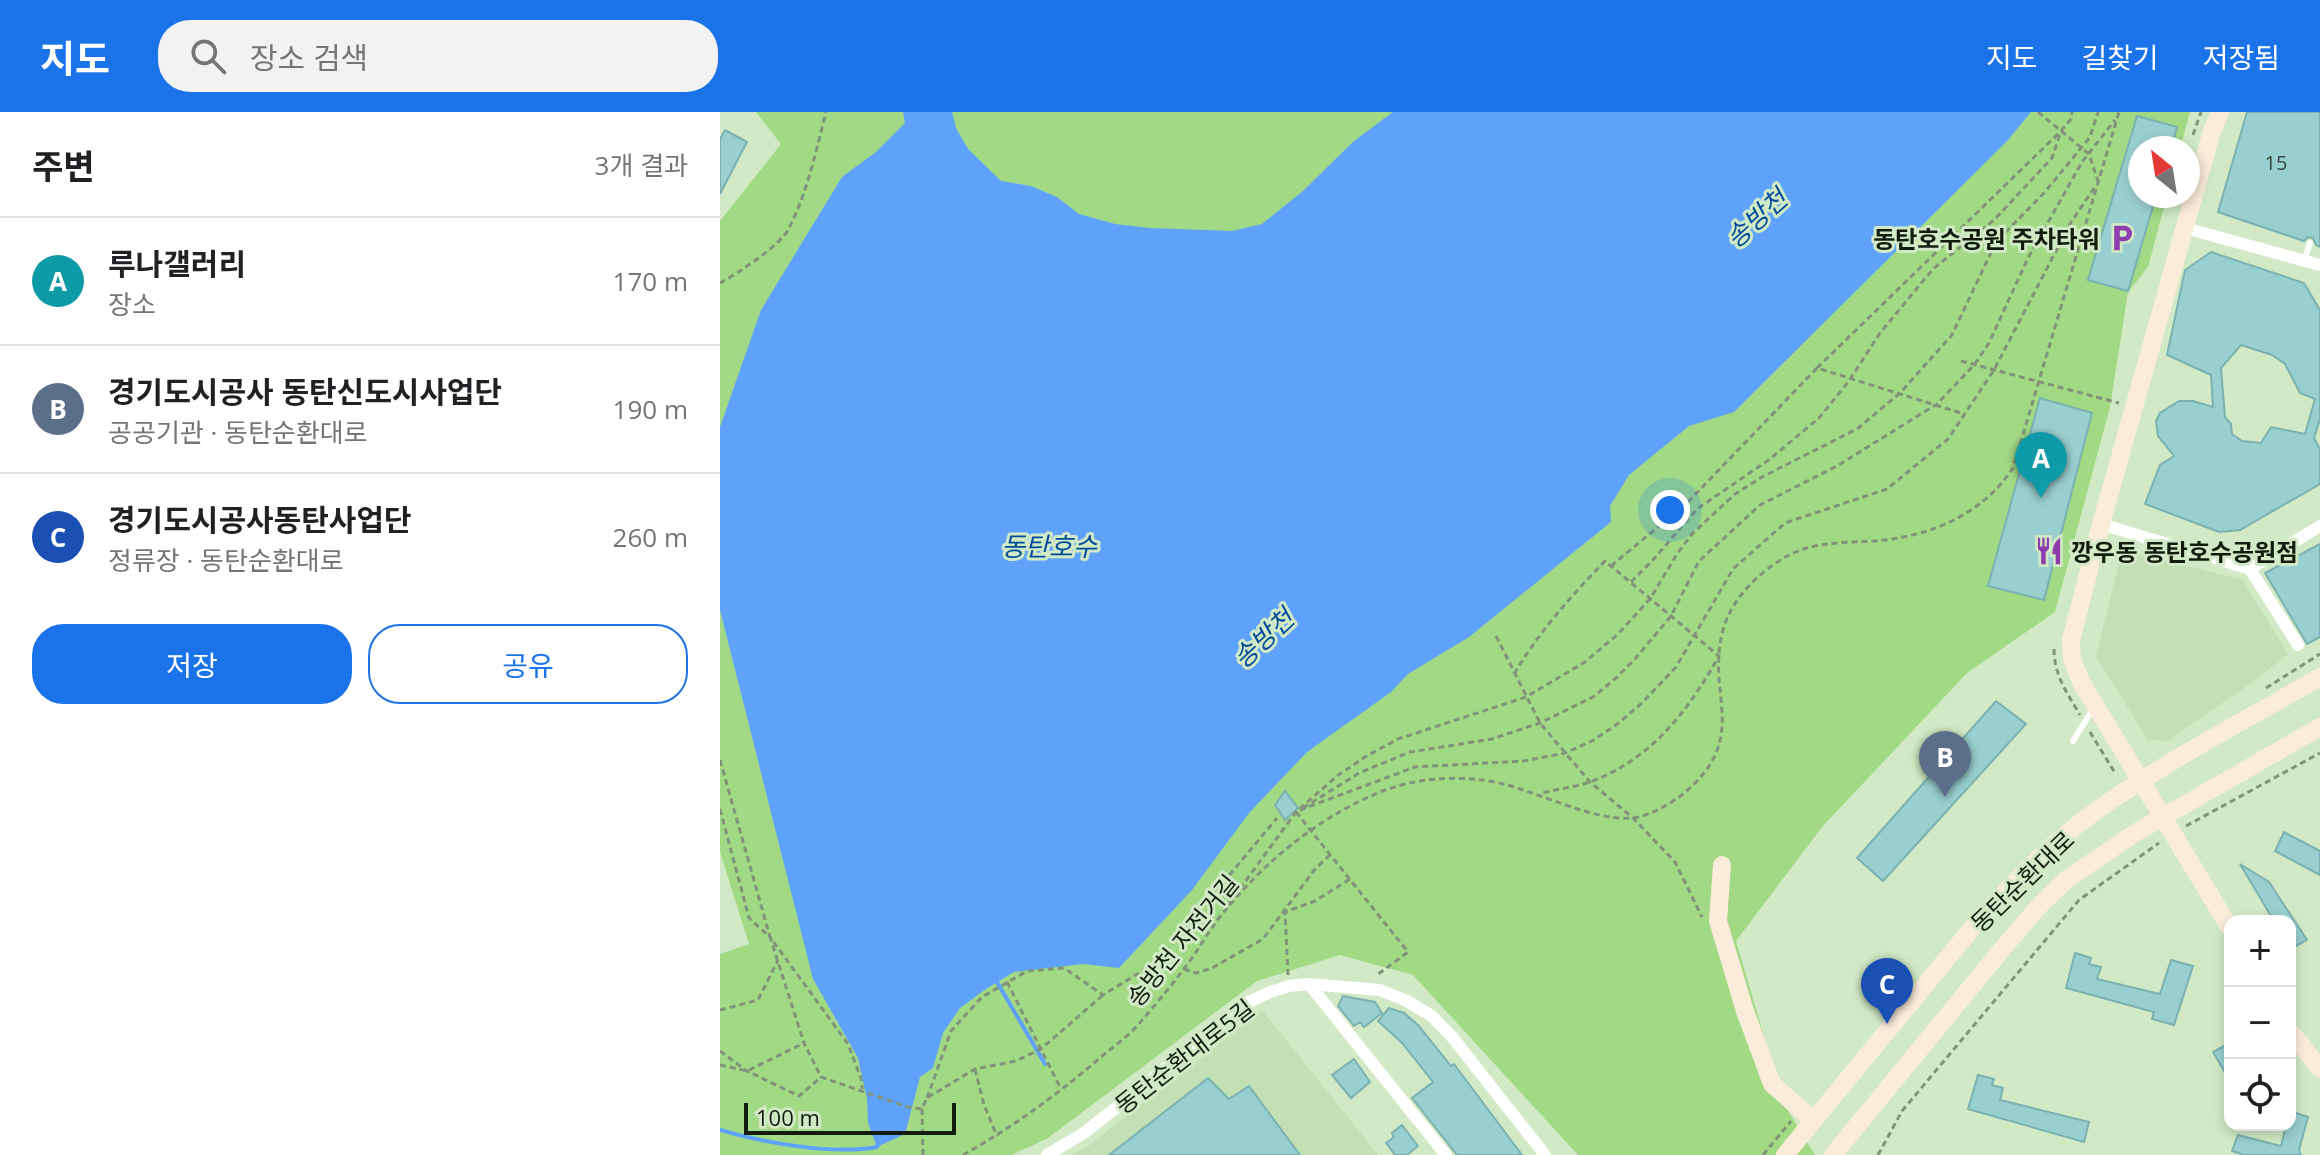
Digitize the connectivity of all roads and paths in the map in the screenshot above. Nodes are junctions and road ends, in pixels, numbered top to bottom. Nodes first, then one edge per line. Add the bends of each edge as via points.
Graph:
1 (826, 112) edge
2 (2038, 112) edge
3 (2049, 112) edge
4 (2072, 112) edge
5 (2098, 112) edge
6 (2220, 112) edge
7 (2118, 114) edge
8 (2045, 118) junction
9 (2061, 131) junction
10 (2081, 148) junction
11 (2089, 154) junction
12 (2098, 182) junction
13 (2185, 228) junction
14 (2310, 243) dead end
15 (2304, 261) junction
16 (2320, 265) edge
17 (720, 283) edge
18 (1961, 361) dead end
19 (1974, 365) junction
20 (1817, 368) junction
21 (1994, 370) junction
22 (1851, 379) junction
23 (2039, 382) junction
24 (1900, 393) junction
25 (2119, 403) dead end
26 (1937, 404) junction
27 (1965, 415) junction
28 (2101, 524) junction
29 (2320, 526) edge
30 (1611, 566) junction
31 (2250, 569) junction
32 (1631, 582) junction
33 (1650, 599) junction
34 (1671, 616) junction
35 (1496, 636) dead end
36 (1696, 637) junction
37 (2298, 645) dead end
38 (1719, 656) junction
39 (1514, 674) junction
40 (2320, 677) edge
41 (1526, 697) junction
42 (2094, 705) junction
43 (1540, 723) junction
44 (2320, 727) edge
45 (2073, 741) dead end
46 (1565, 753) junction
47 (2320, 753) edge
48 (720, 760) edge
49 (2141, 781) junction
50 (1590, 782) junction
51 (1539, 794) junction
52 (720, 809) edge
53 (1296, 812) junction
54 (2164, 817) junction
55 (1277, 818) dead end
56 (1633, 818) junction
57 (2198, 819) dead end
58 (1310, 829) junction
59 (2151, 848) dead end
60 (1330, 855) junction
61 (1722, 865) dead end
62 (1350, 879) junction
63 (1285, 912) junction
64 (1219, 918) junction
65 (2224, 918) edge
66 (1703, 919) dead end
67 (770, 937) junction
68 (778, 960) junction
69 (1184, 969) junction
70 (1377, 975) dead end
71 (1007, 982) junction
72 (1309, 984) junction
73 (1289, 986) junction
74 (1103, 995) junction
75 (720, 1010) edge
76 (2296, 1039) edge
77 (804, 1043) junction
78 (1041, 1049) junction
79 (720, 1051) edge
80 (720, 1065) edge
81 (975, 1069) junction
82 (2320, 1069) edge
83 (747, 1071) junction
84 (821, 1077) junction
85 (862, 1089) junction
86 (1062, 1091) junction
87 (927, 1098) junction
88 (922, 1109) junction
89 (1813, 1120) junction
90 (997, 1136) junction
91 (923, 1155) edge
92 (963, 1155) edge
93 (1047, 1155) edge
94 (1446, 1155) edge
95 (1545, 1155) edge
96 (1785, 1155) edge
97 (1833, 1155) edge
98 (1878, 1155) edge

1 - 17 path via 786,233
2 - 8 path
3 - 8 path
4 - 9 path
5 - 10 path
6 - 13 main road
7 - 11 path
7 - 12 path
8 - 9 path
9 - 10 path
9 - 20 path
9 - 22 path via 2052,158 1994,220 1933,269 1880,333
10 - 11 path
10 - 24 path via 1996,242 1952,335
11 - 12 path
11 - 19 path
12 - 21 path via 2070,224
12 - 23 path
13 - 15 street
13 - 28 main road
14 - 15 lane
15 - 16 street
18 - 19 path
19 - 21 path
19 - 26 path
20 - 22 path
20 - 30 path via 1688,502
21 - 23 path
21 - 27 path
22 - 24 path
22 - 32 path via 1819,418 1697,509
23 - 25 path
23 - 38 path via 2013,468 1977,507 1936,529 1810,546 1781,559 1735,604
24 - 26 path
24 - 33 path via 1857,429 1735,494 1692,534
26 - 27 path
26 - 34 path via 1837,466 1760,505 1699,561
27 - 36 path via 1948,439 1887,489 1785,523 1733,569
28 - 31 street
28 - 42 main road via 2071,640 2072,659
29 - 31 street
30 - 32 path
30 - 39 path via 1605,561 1566,602
31 - 37 street
32 - 33 path
33 - 34 path
33 - 41 path via 1585,662
34 - 36 path
34 - 43 path via 1604,688
35 - 39 path
36 - 38 path
36 - 46 path via 1642,703 1592,741
38 - 50 path via 1701,689 1651,748
38 - 56 path via 1723,723 1713,760 1681,795
39 - 41 path
40 - 49 main road, 동탄순환대로
41 - 43 path
41 - 53 path via 1398,739 1337,776
42 - 45 lane
42 - 49 main road
43 - 46 path
43 - 53 path via 1492,739 1410,752 1359,773
44 - 54 main road, 동탄순환대로
46 - 50 path
46 - 53 path via 1524,761 1415,767
47 - 57 path
48 - 67 path
49 - 54 main road
49 - 89 main road, 동탄순환대로 via 2054,844 2002,894
50 - 51 path
50 - 56 path
51 - 56 path, 송방천 자전거길
51 - 58 path, 송방천 자전거길 via 1484,780 1432,778 1380,792
52 - 67 path via 749,918
53 - 58 path
53 - 64 path
54 - 65 main road
54 - 97 main road, 동탄순환대로 via 2067,879 2040,905
55 - 74 path via 1157,962
56 - 66 path via 1675,862
58 - 60 path
58 - 64 path, 송방천 자전거길
59 - 98 path via 2079,900 1902,1111
60 - 62 path
60 - 63 path
61 - 89 main road via 1718,921 1745,1011 1772,1084
62 - 63 path
62 - 70 path via 1408,952
63 - 69 path via 1263,939 1212,968 1196,973
63 - 73 path
64 - 69 path, 송방천 자전거길
67 - 68 path
67 - 85 path via 848,1044
68 - 75 path via 758,1000
68 - 77 path
69 - 86 path, 송방천 자전거길 via 1135,1028
71 - 74 path via 1027,971 1064,968
71 - 78 path
71 - 87 path via 982,997 951,1031
72 - 73 street, 동탄순환대로5길
72 - 94 street
72 - 95 street, 동탄순환대로5길 via 1380,990 1432,1016
73 - 93 street, 동탄순환대로5길 via 1249,1002 1084,1133
74 - 78 path
76 - 82 main road
77 - 83 path
77 - 84 path
78 - 81 path via 1016,1061
78 - 86 path
79 - 83 path
80 - 83 path
81 - 87 path
81 - 90 path
83 - 84 path via 799,1096
84 - 85 path
85 - 88 path
86 - 90 path, 송방천 자전거길
87 - 88 path
88 - 91 path
89 - 96 main road, 동탄순환대로
90 - 92 path, 송방천 자전거길

